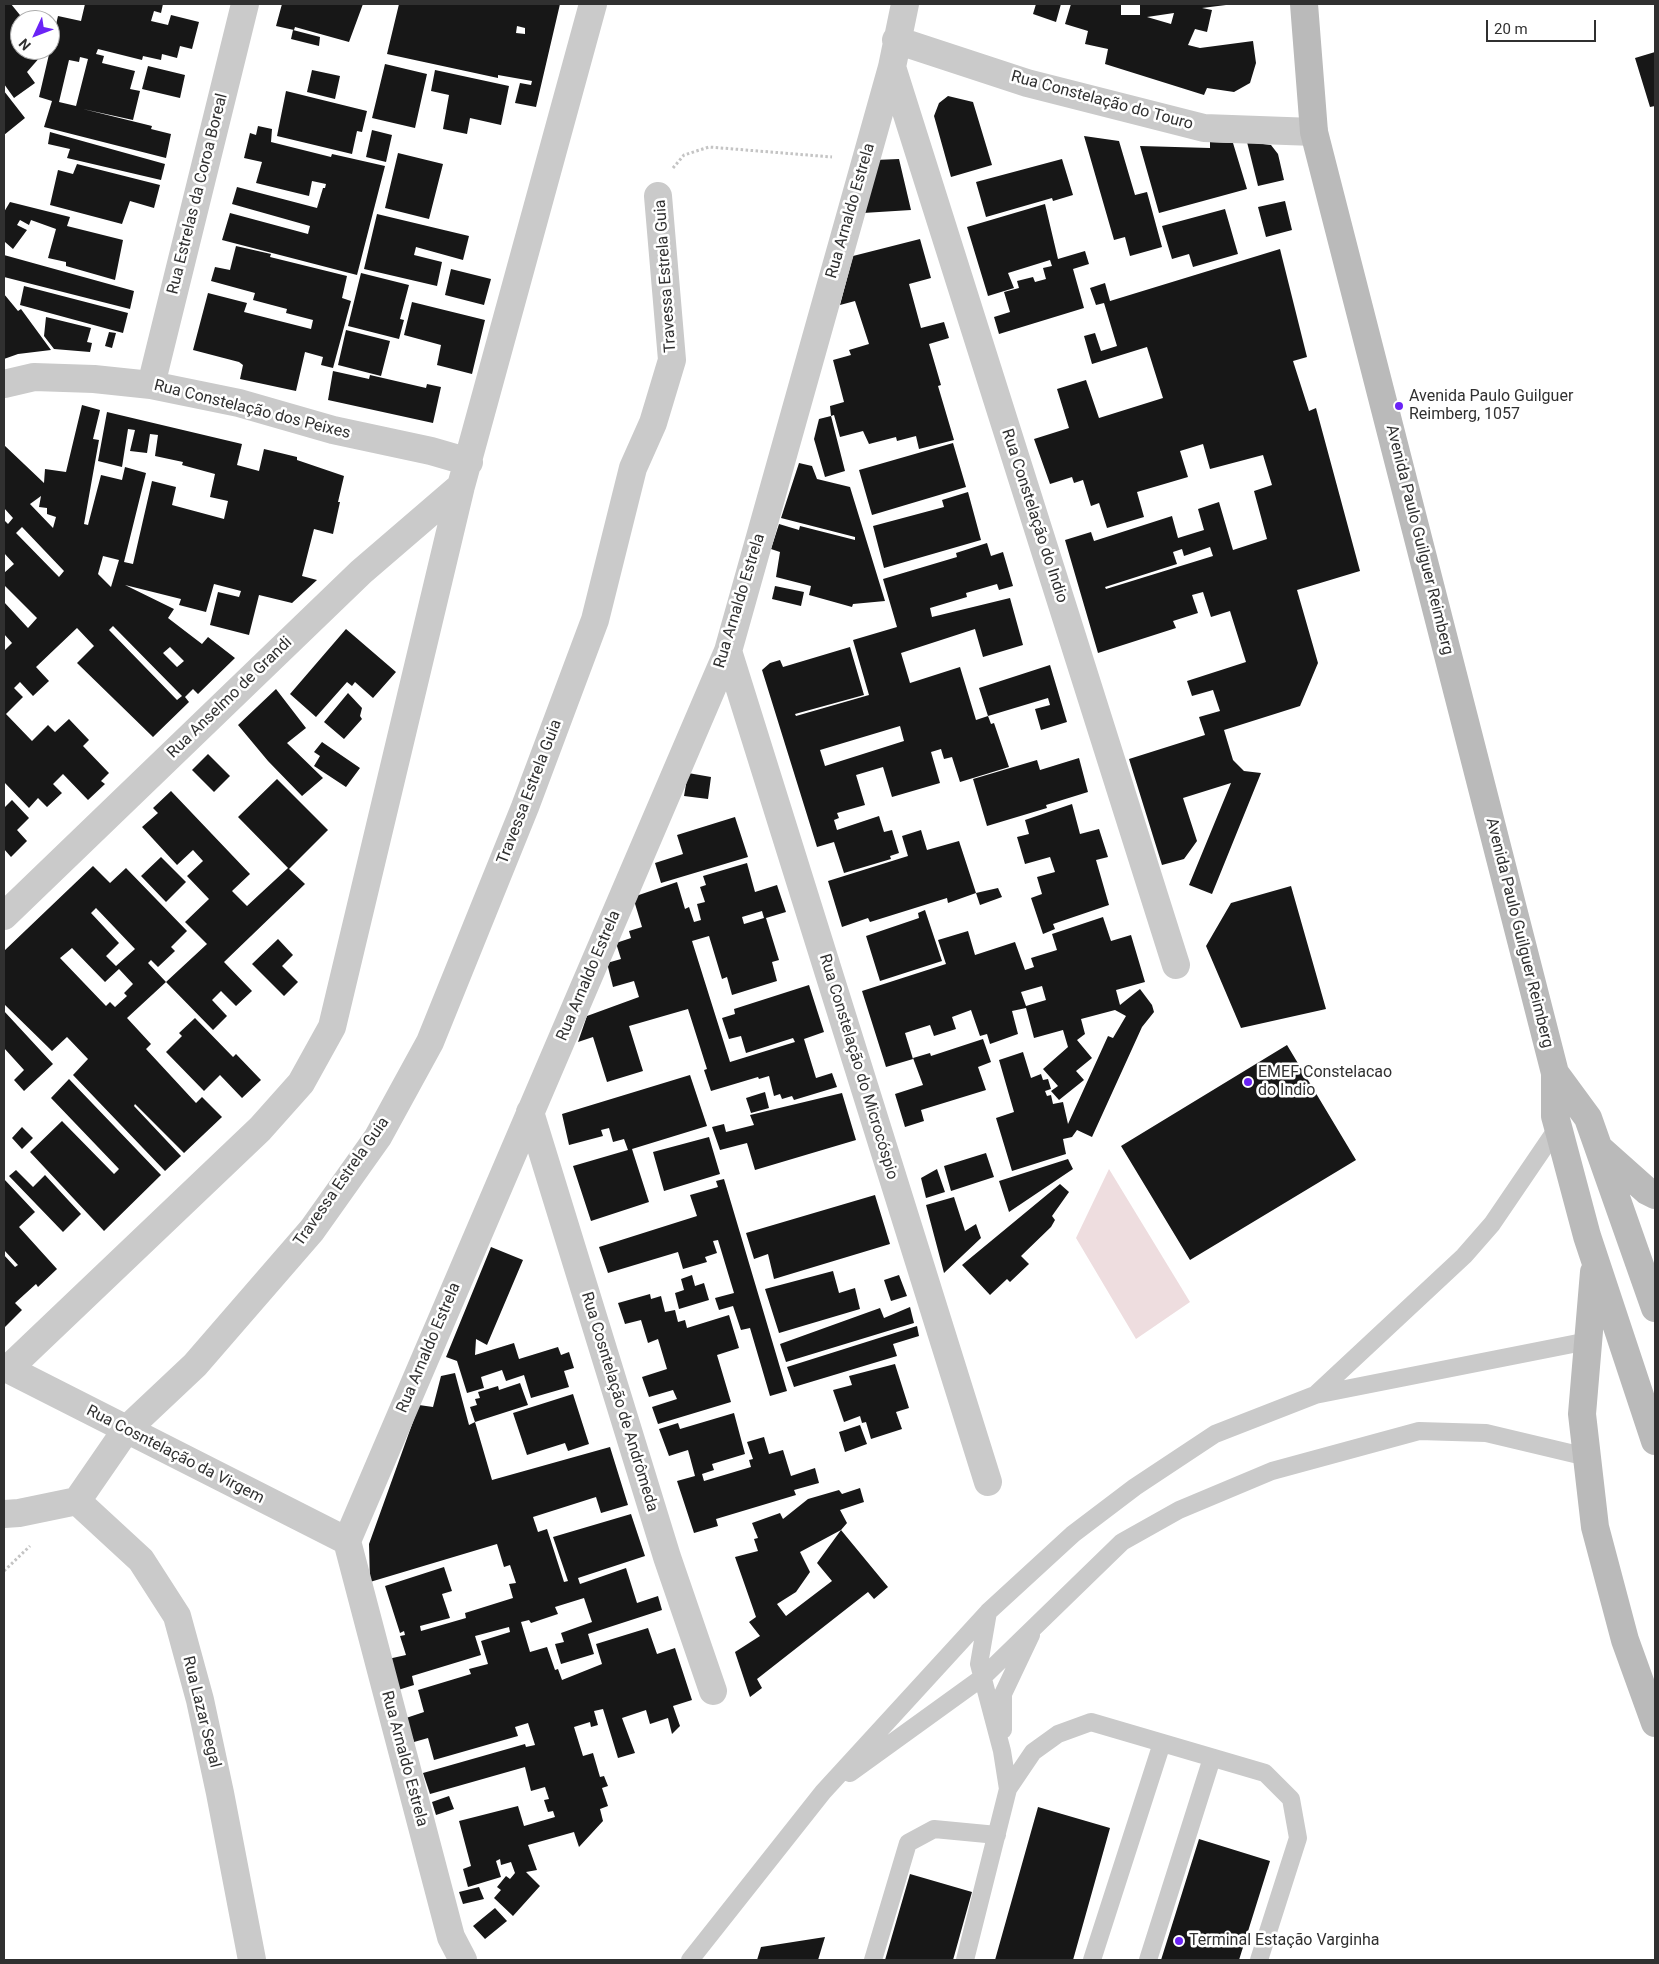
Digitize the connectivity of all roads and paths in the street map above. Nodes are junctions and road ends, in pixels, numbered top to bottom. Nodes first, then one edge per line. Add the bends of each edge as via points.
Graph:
1 (245, 4) edge
2 (593, 4) edge
3 (905, 4) edge
4 (1304, 4) edge
5 (896, 40) junction
6 (892, 67) junction
7 (1314, 132) junction
8 (865, 160) junction
9 (658, 196) joint
10 (4, 384) edge
11 (151, 384) junction
12 (465, 474) junction
13 (728, 651) junction
14 (4, 916) edge
15 (1176, 965) dead end
16 (1555, 1073) junction
17 (530, 1112) junction
18 (1558, 1127) junction
19 (1599, 1148) junction
20 (1655, 1195) edge
21 (1595, 1258) junction
22 (1655, 1305) edge
23 (1617, 1325) junction
24 (1588, 1341) junction
25 (6, 1368) edge
26 (1315, 1395) junction
27 (126, 1430) junction
28 (1655, 1441) edge
29 (1587, 1457) junction
30 (988, 1482) dead end
31 (77, 1501) junction
32 (4, 1514) edge
33 (347, 1541) junction
34 (988, 1612) junction
35 (1036, 1624) junction
36 (983, 1677) junction
37 (713, 1690) dead end
38 (1655, 1723) edge
39 (1162, 1743) junction
40 (1002, 1751) junction
41 (1212, 1758) junction
42 (1008, 1789) junction
43 (823, 1792) junction
44 (997, 1835) junction
45 (457, 1949) edge
46 (252, 1960) edge
47 (690, 1960) edge
48 (873, 1960) edge
49 (965, 1960) edge
50 (1092, 1960) edge
51 (1148, 1960) edge
52 (1259, 1960) edge

1 - 11 street, Rua Estrelas da Coroa Boreal
2 - 12 street
3 - 5 street, Rua Arnaldo Estrela
4 - 7 main road, Avenida Paulo Guilguer Reimberg
5 - 6 street, Rua Arnaldo Estrela
5 - 7 street, Rua Constelação do Touro via 1027,83 1204,128
6 - 8 street, Rua Arnaldo Estrela
6 - 15 street, Rua Constelação do Indio
7 - 16 main road, Avenida Paulo Guilguer Reimberg
8 - 9 path, Travessa Estrela Guia via 708,148 684,156 669,173
8 - 13 street, Rua Arnaldo Estrela
9 - 27 street, Travessa Estrela Guia via 672,360 653,423 634,468 595,620 526,807 430,1042 378,1137 312,1230 195,1366
10 - 11 street, Rua Constelação dos Peixes via 34,377
11 - 12 street, Rua Constelação dos Peixes via 431,451
12 - 14 street, Rua Anselmo de Grandi
12 - 25 street via 332,1027 301,1083 260,1129
13 - 17 street, Rua Arnaldo Estrela
13 - 30 street, Rua Constelação do Microcóspio
16 - 18 main road, Avenida Paulo Guilguer Reimberg
16 - 19 main road, Avenida Paulo Guilguer Reimberg via 1588,1118
17 - 33 street, Rua Arnaldo Estrela
17 - 37 street, Rua Cosntelação de Andrômeda via 667,1556
18 - 21 main road, Avenida Paulo Guilguer Reimberg
18 - 26 lane via 1492,1224 1464,1256
19 - 20 main road
19 - 22 main road, Avenida Paulo Guilguer Reimberg
21 - 23 main road, Avenida Paulo Guilguer Reimberg
21 - 24 main road
22 - 23 main road
23 - 24 main road
23 - 28 main road, Avenida Paulo Guilguer Reimberg
24 - 26 lane
24 - 29 main road via 1582,1414
25 - 27 street, Rua Cosntelação da Virgem
26 - 34 lane via 1215,1434 1135,1487 1073,1534
27 - 31 street, Travessa Estrela Guia
27 - 33 street, Rua Cosntelação da Virgem
29 - 35 lane via 1486,1433 1420,1431 1272,1471 1179,1510 1122,1542
29 - 38 main road via 1595,1527 1625,1640
31 - 32 street
31 - 46 street, Rua Lazar Segal via 141,1560 177,1616 200,1700
33 - 45 street, Rua Arnaldo Estrela
34 - 36 lane via 979,1664
34 - 43 lane
35 - 36 lane
35 - 40 lane via 1003,1694
36 - 40 lane
36 - 43 lane
39 - 41 lane
39 - 42 lane via 1091,1722 1058,1734 1033,1752
39 - 50 lane
40 - 42 lane
41 - 51 lane
41 - 52 lane via 1265,1773 1291,1799 1298,1838
42 - 44 lane
43 - 47 lane
44 - 48 lane via 934,1829 908,1843
44 - 49 lane

